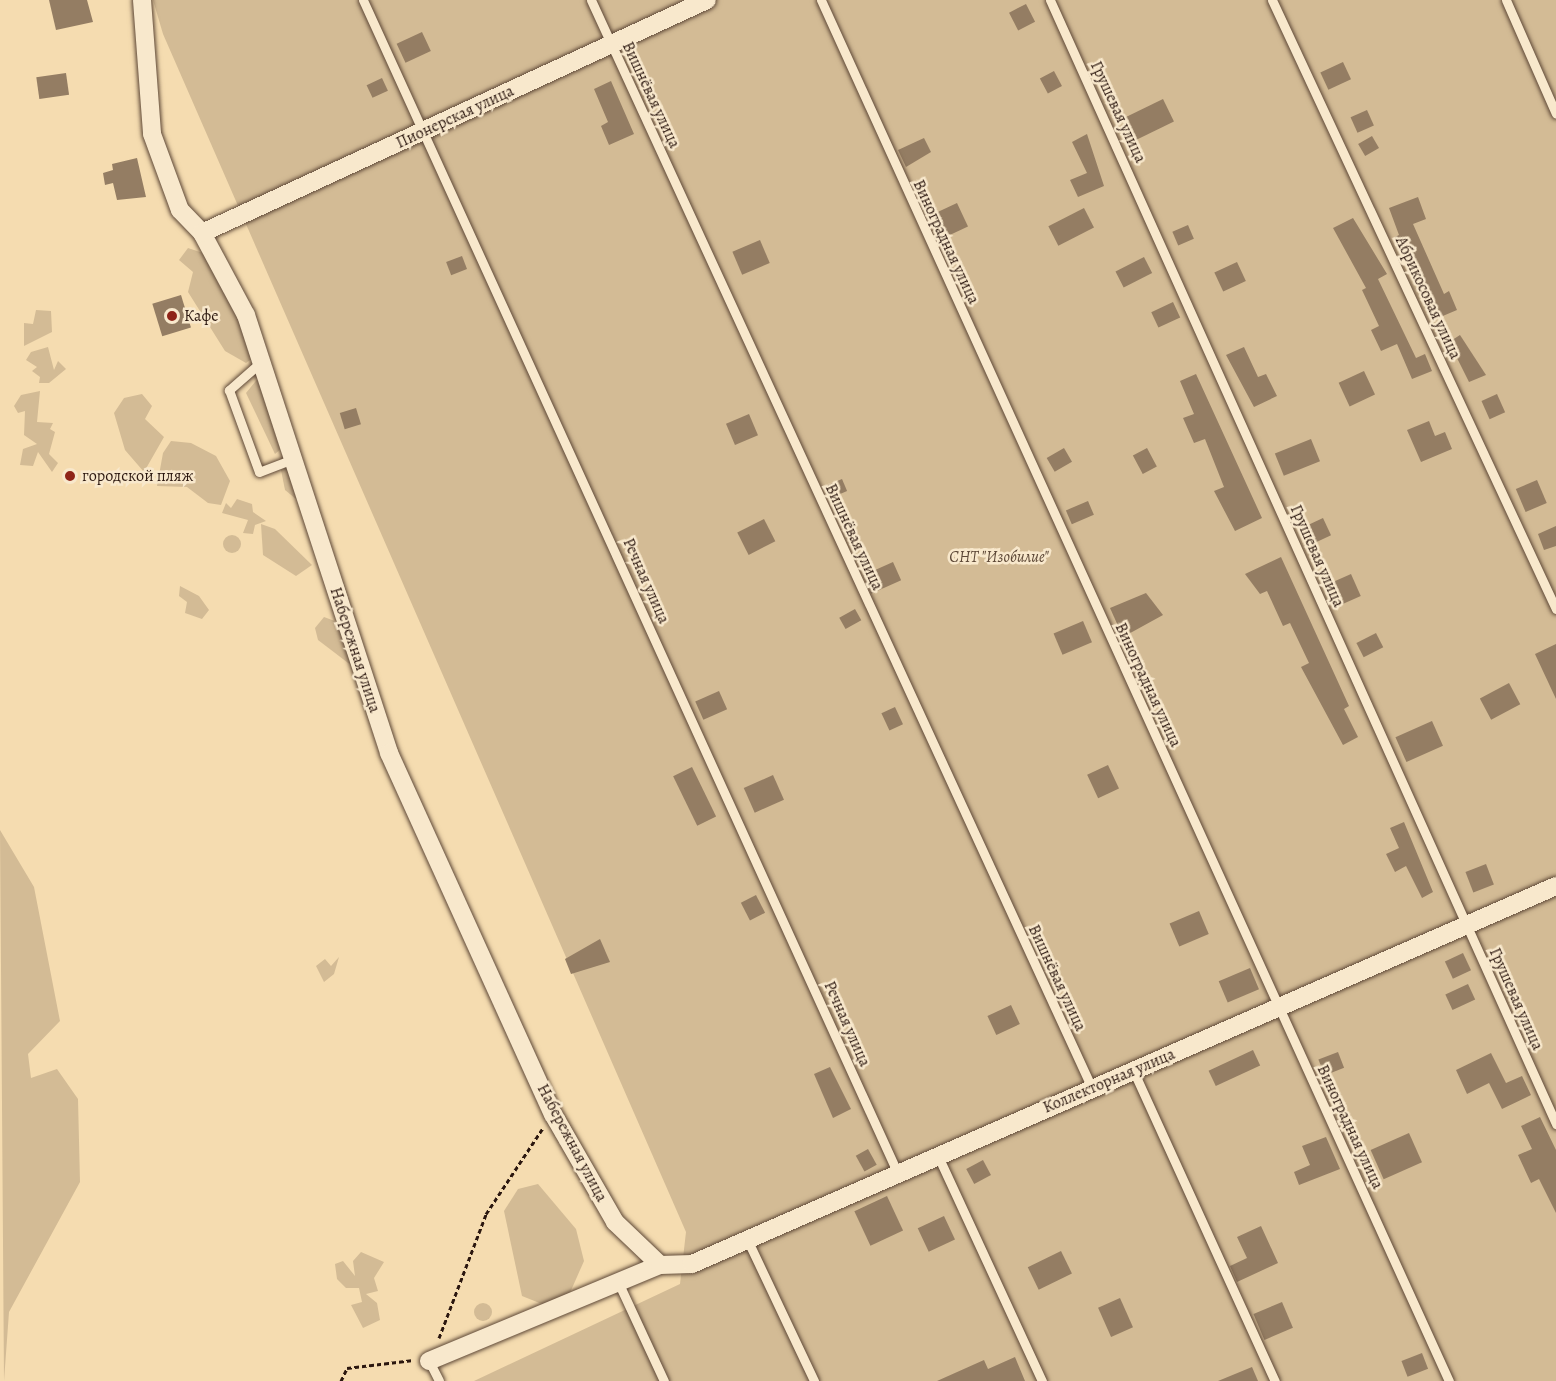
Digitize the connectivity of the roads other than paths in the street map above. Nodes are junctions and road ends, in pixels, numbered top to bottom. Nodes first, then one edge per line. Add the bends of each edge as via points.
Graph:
1 (142, 0) edge
2 (363, 0) edge
3 (591, 0) edge
4 (707, 0) edge
5 (821, 0) edge
6 (1050, 0) edge
7 (1272, 0) edge
8 (1506, 0) edge
9 (612, 44) junction
10 (1556, 114) edge
11 (426, 130) junction
12 (202, 233) junction
13 (262, 362) junction
14 (293, 459) junction
15 (1556, 609) edge
16 (1556, 886) edge
17 (1466, 924) junction
18 (1280, 1010) junction
19 (1132, 1070) junction
20 (1090, 1086) junction
21 (1556, 1124) edge
22 (938, 1156) junction
23 (899, 1176) junction
24 (747, 1239) junction
25 (660, 1265) junction
26 (619, 1284) junction
27 (429, 1361) joint
28 (439, 1381) edge
29 (664, 1381) edge
30 (814, 1381) edge
31 (1042, 1381) edge
32 (1275, 1381) edge
33 (1449, 1381) edge

1 - 12 street, Набережная улица via 152,134 180,210
2 - 11 lane, Речная улица
3 - 9 lane, Вишнёвая улица
4 - 9 street, Пионерская улица
5 - 18 lane, Виноградная улица
6 - 17 lane, Грушевая улица
7 - 15 lane, Абрикосовая улица
8 - 10 lane
9 - 11 street, Пионерская улица
9 - 20 lane, Вишнёвая улица
11 - 12 street, Пионерская улица
11 - 23 lane, Речная улица
12 - 13 street, Набережная улица via 246,315
13 - 14 street, Набережная улица
13 - 14 lane via 229,390 259,472
14 - 25 street, Набережная улица via 388,753 553,1114 615,1222
16 - 17 street, Коллекторная улица
17 - 18 street, Коллекторная улица
17 - 21 lane, Грушевая улица
18 - 19 street, Коллекторная улица
18 - 33 lane, Виноградная улица
19 - 20 street, Коллекторная улица
19 - 32 lane
20 - 22 street, Коллекторная улица
22 - 23 street, Коллекторная улица
22 - 31 lane
23 - 24 street, Коллекторная улица
24 - 25 street, Коллекторная улица via 692,1264
24 - 30 lane
25 - 26 street
26 - 27 street
26 - 29 lane
27 - 28 lane

